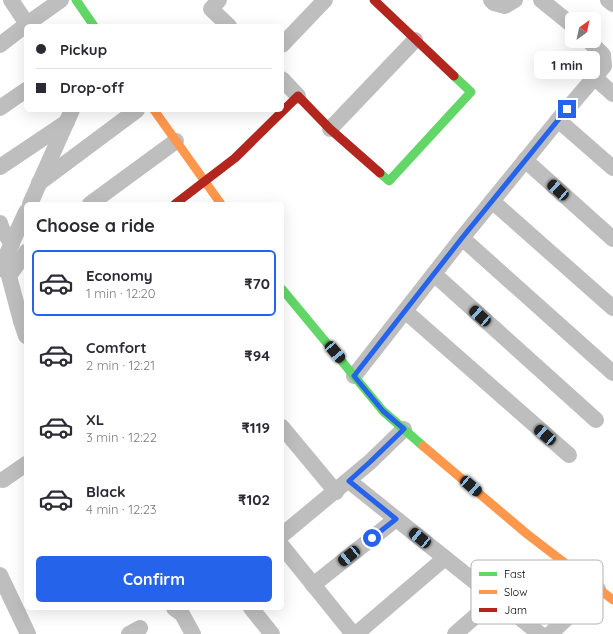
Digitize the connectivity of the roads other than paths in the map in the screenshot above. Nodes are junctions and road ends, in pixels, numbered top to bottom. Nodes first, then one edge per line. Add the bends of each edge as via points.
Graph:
1 (11, 0) edge
2 (61, 0) edge
3 (76, 0) edge
4 (219, 0) edge
5 (325, 0) edge
6 (374, 0) edge
7 (491, 0) edge
8 (515, 0) edge
9 (541, 0) edge
10 (608, 0) edge
11 (613, 4) edge
12 (565, 19) edge
13 (28, 24) joint
14 (93, 24) edge
15 (227, 24) edge
16 (24, 27) edge
17 (415, 40) junction
18 (284, 43) edge
19 (0, 45) edge
20 (596, 48) edge
21 (594, 77) junction
22 (284, 81) edge
23 (24, 91) edge
24 (613, 94) edge
25 (298, 96) junction
26 (0, 108) edge
27 (284, 110) edge
28 (134, 112) edge
29 (155, 112) edge
30 (282, 112) edge
31 (70, 116) edge
32 (558, 120) junction
33 (330, 129) junction
34 (176, 141) junction
35 (525, 160) junction
36 (0, 167) edge
37 (613, 168) edge
38 (205, 181) junction
39 (39, 183) junction
40 (492, 201) junction
41 (31, 202) edge
42 (93, 202) edge
43 (178, 202) edge
44 (220, 202) edge
45 (24, 217) edge
46 (0, 223) edge
47 (462, 238) junction
48 (613, 239) edge
49 (12, 244) junction
50 (24, 255) edge
51 (0, 269) edge
52 (434, 274) junction
53 (284, 294) edge
54 (613, 308) edge
55 (405, 311) junction
56 (24, 325) edge
57 (613, 373) edge
58 (354, 376) junction
59 (596, 420) dead end
60 (284, 429) edge
61 (404, 429) junction
62 (569, 455) dead end
63 (24, 465) edge
64 (1, 477) edge
65 (349, 481) junction
66 (336, 492) junction
67 (396, 519) junction
68 (284, 533) edge
69 (284, 549) edge
70 (445, 558) junction
71 (561, 560) edge
72 (0, 575) edge
73 (471, 578) edge
74 (313, 585) junction
75 (603, 593) edge
76 (613, 600) edge
77 (177, 610) edge
78 (253, 610) edge
79 (471, 620) edge
80 (528, 624) edge
81 (561, 624) edge
82 (28, 634) edge
83 (193, 634) edge
84 (272, 634) edge
85 (353, 634) edge
86 (356, 634) edge
87 (456, 634) edge
88 (540, 634) edge
89 (550, 634) edge

1 - 13 street
2 - 13 street
3 - 14 street
4 - 15 street via 211,9
5 - 18 street
6 - 17 street
7 - 8 street via 505,6
9 - 12 street
10 - 11 street
16 - 19 street
17 - 33 street
17 - 33 street via 471,92 389,181
20 - 21 street via 603,55 604,66
21 - 24 street
21 - 32 street
22 - 25 street
23 - 26 street
25 - 27 street
25 - 33 street
28 - 39 street
29 - 34 street
30 - 38 street via 236,158
31 - 36 street
31 - 39 street
32 - 35 street
32 - 37 street
34 - 38 street
34 - 42 street
35 - 40 street
35 - 48 street
38 - 43 street
38 - 44 street
39 - 41 street
40 - 47 street
40 - 54 street
45 - 49 street
46 - 49 street
47 - 52 street
47 - 57 street
49 - 51 street
50 - 56 street via 9,276
52 - 55 street
52 - 59 street
53 - 58 street
55 - 58 street
55 - 62 street
58 - 61 street via 383,411
60 - 66 street
61 - 65 street
61 - 71 street
63 - 64 street
65 - 66 street
65 - 67 street
66 - 68 street
67 - 70 street
67 - 74 street
69 - 74 street
70 - 73 street
70 - 86 street
72 - 82 street
74 - 85 street
75 - 76 street
77 - 83 street via 182,614
78 - 84 street
79 - 87 street
80 - 88 street
81 - 89 street

